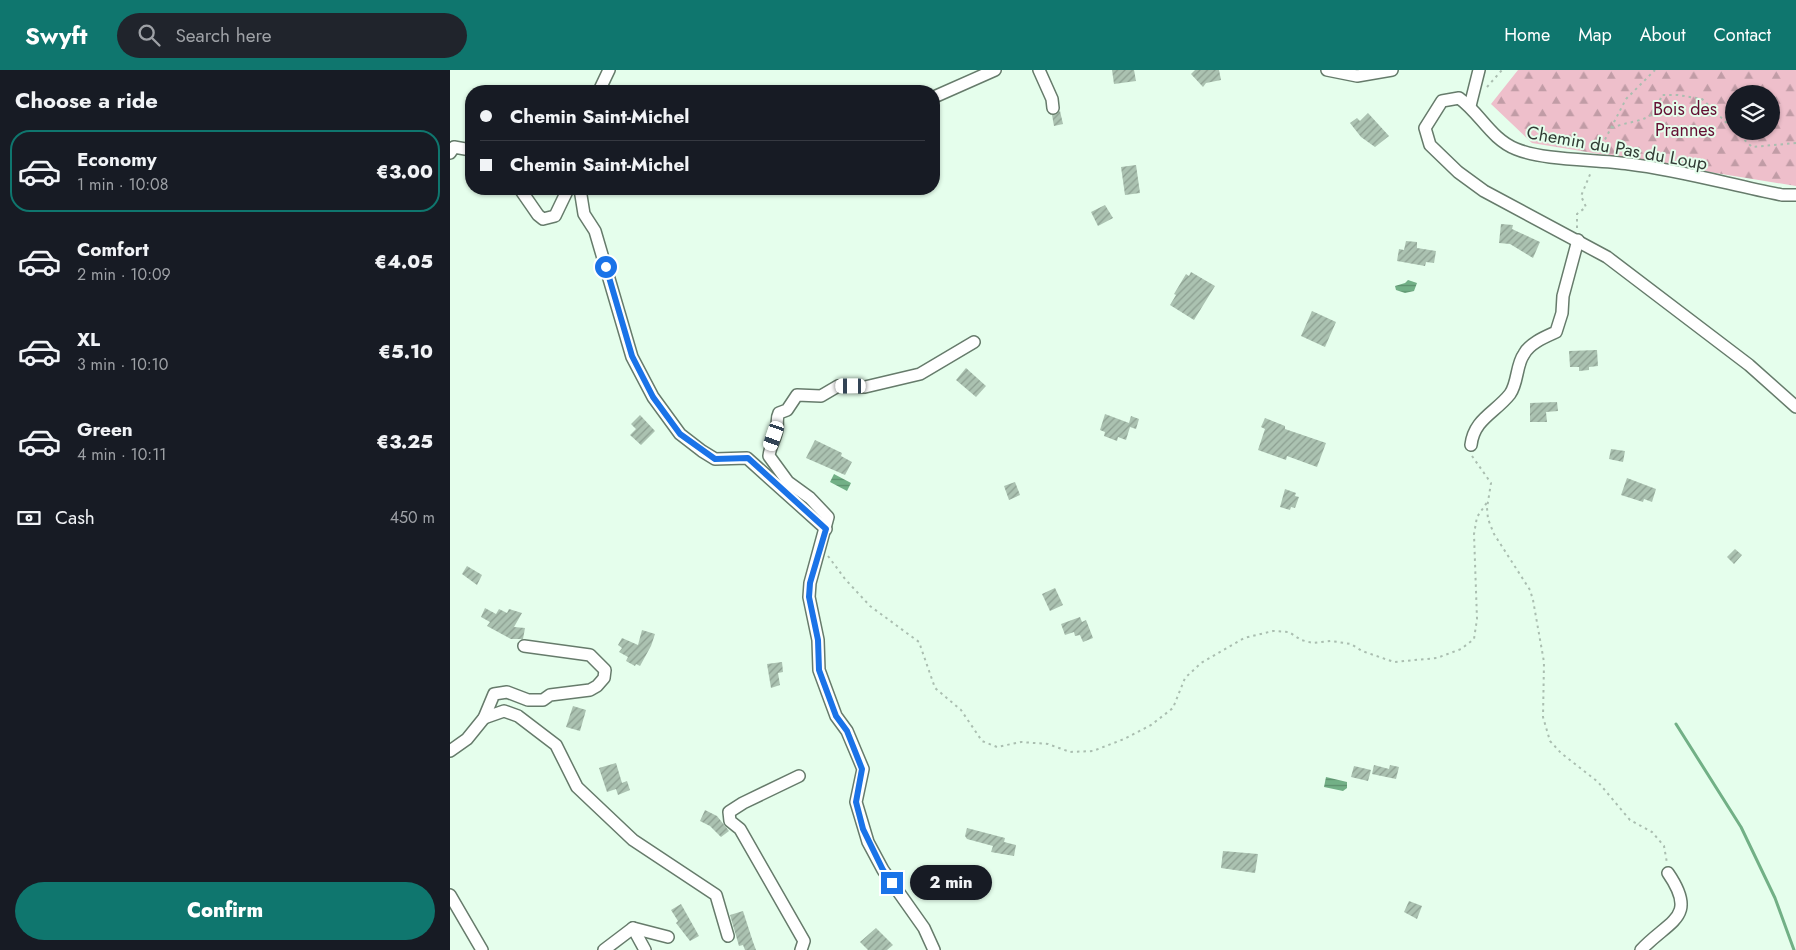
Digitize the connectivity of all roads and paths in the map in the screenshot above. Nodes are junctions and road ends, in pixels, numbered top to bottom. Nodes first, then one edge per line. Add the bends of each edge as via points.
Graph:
1 (609, 70) edge
2 (995, 70) edge
3 (1039, 70) edge
4 (1327, 70) edge
5 (1392, 70) edge
6 (1479, 70) edge
7 (1655, 70) edge
8 (602, 85) edge
9 (940, 93) edge
10 (1470, 106) junction
11 (1053, 108) dead end
12 (1725, 122) edge
13 (1610, 129) junction
14 (1745, 140) edge
15 (1796, 143) edge
16 (465, 149) edge
17 (450, 153) edge
18 (1595, 160) junction
19 (524, 195) edge
20 (565, 195) edge
21 (581, 195) edge
22 (1796, 195) edge
23 (1578, 240) junction
24 (974, 342) dead end
25 (1796, 407) edge
26 (1471, 445) joint
27 (1488, 501) junction
28 (826, 529) junction
29 (822, 542) junction
30 (524, 646) dead end
31 (484, 718) junction
32 (450, 751) edge
33 (799, 776) dead end
34 (1668, 873) joint
35 (450, 895) edge
36 (634, 928) junction
37 (728, 936) dead end
38 (668, 937) dead end
39 (482, 950) edge
40 (604, 950) edge
41 (645, 950) edge
42 (801, 950) edge
43 (934, 950) edge
44 (1641, 950) edge

1 - 8 street
2 - 9 street
3 - 11 street
4 - 5 street via 1357,76
6 - 10 street
7 - 13 path via 1626,99
10 - 18 street, Chemin du Pas du Loup via 1498,138 1516,149 1560,158
10 - 23 street via 1459,98 1442,101 1425,128 1430,145 1484,191
12 - 13 path via 1702,99 1678,94 1662,95 1653,113 1643,120 1624,122
13 - 18 path
14 - 15 path via 1752,146
16 - 17 street via 454,147
18 - 22 street, Chemin du Pas du Loup
18 - 23 path via 1581,196 1586,207 1577,214
19 - 20 street via 544,219 555,216
21 - 28 street via 584,214 595,231 632,356 653,397 680,434 715,459 748,458
23 - 25 street via 1608,257 1676,309
23 - 26 street via 1556,332 1523,354 1511,393 1478,425 1472,433
24 - 28 street via 920,374 865,387 838,386 820,396 797,395 787,410 779,413 769,456 788,482 828,517
26 - 27 path via 1474,460 1491,483
27 - 29 path via 1477,517 1474,534 1477,619 1474,639 1461,649 1437,658 1394,662 1352,644 1314,643 1289,632 1273,630 1244,638 1201,663 1185,678 1173,708 1151,725 1093,751 1070,752 1048,744 1021,742 997,748 982,742 962,710 935,688 919,642 870,606 845,579
27 - 34 path via 1488,519 1494,534 1534,600 1544,662 1542,717 1547,734 1561,753 1598,782 1625,816 1645,826 1664,846
28 - 29 street
29 - 43 street via 809,597 818,640 819,670 836,716 847,731 862,769 856,802 866,835 883,870 911,908
30 - 31 street via 590,655 605,670 604,678 590,690 550,695 543,700 528,700 499,692 491,699
31 - 32 street via 468,739
31 - 37 street via 504,711 518,716 556,745 577,786 633,840 716,895
33 - 42 street via 729,812 730,821 740,829 804,941
34 - 44 street via 1683,902 1681,913
35 - 39 street
36 - 38 street
36 - 40 street
36 - 41 street

